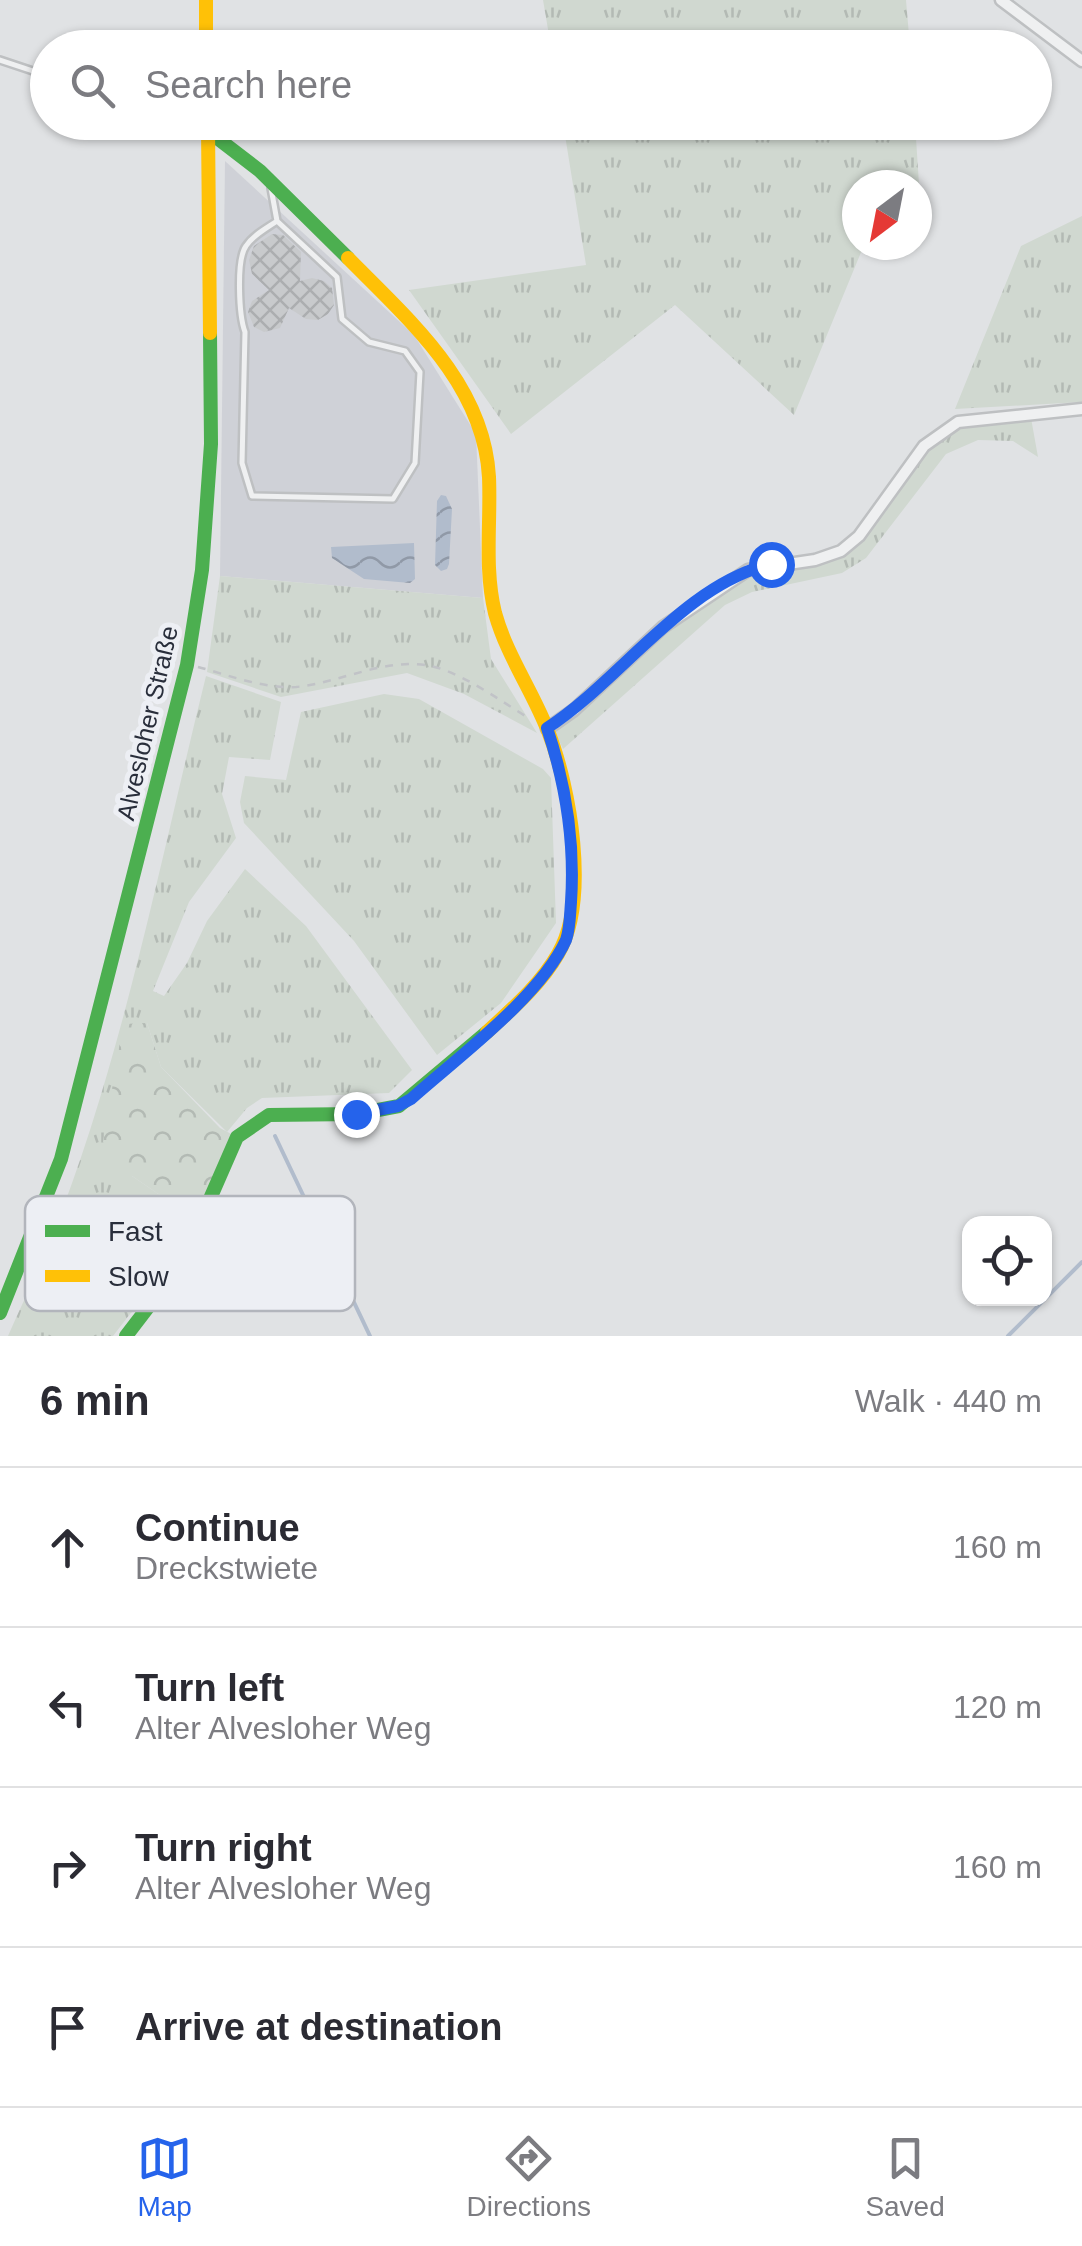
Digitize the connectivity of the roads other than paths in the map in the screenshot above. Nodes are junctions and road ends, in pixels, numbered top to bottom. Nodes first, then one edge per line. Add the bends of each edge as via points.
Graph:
1 (206, 0) edge
2 (1002, 0) edge
3 (206, 30) edge
4 (1041, 30) edge
5 (1052, 38) edge
6 (0, 60) edge
7 (1082, 61) edge
8 (30, 70) edge
9 (208, 140) edge
10 (226, 140) edge
11 (270, 180) junction
12 (277, 221) junction
13 (1082, 410) edge
14 (547, 728) junction
15 (47, 1196) edge
16 (210, 1196) edge
17 (25, 1255) edge
18 (145, 1311) edge
19 (0, 1313) edge
20 (126, 1336) edge

1 - 3 street
2 - 4 street
5 - 7 street
6 - 8 lane
9 - 15 street, Alvesloher Straße via 211,444 202,570 186,664 86,1069
10 - 11 street
11 - 12 lane
11 - 14 street via 399,310 468,400 488,463 488,570 496,612 504,644
12 - 12 lane via 337,277 342,318 368,342 405,351 420,372 416,463 392,499 252,496 242,463 242,251
13 - 14 street via 958,422 924,446 841,551 748,570 663,627
14 - 16 street via 567,802 572,882 567,938 542,975 398,1106 356,1114 280,1114 252,1124 236,1137
17 - 19 street, Alvesloher Straße
18 - 20 street

